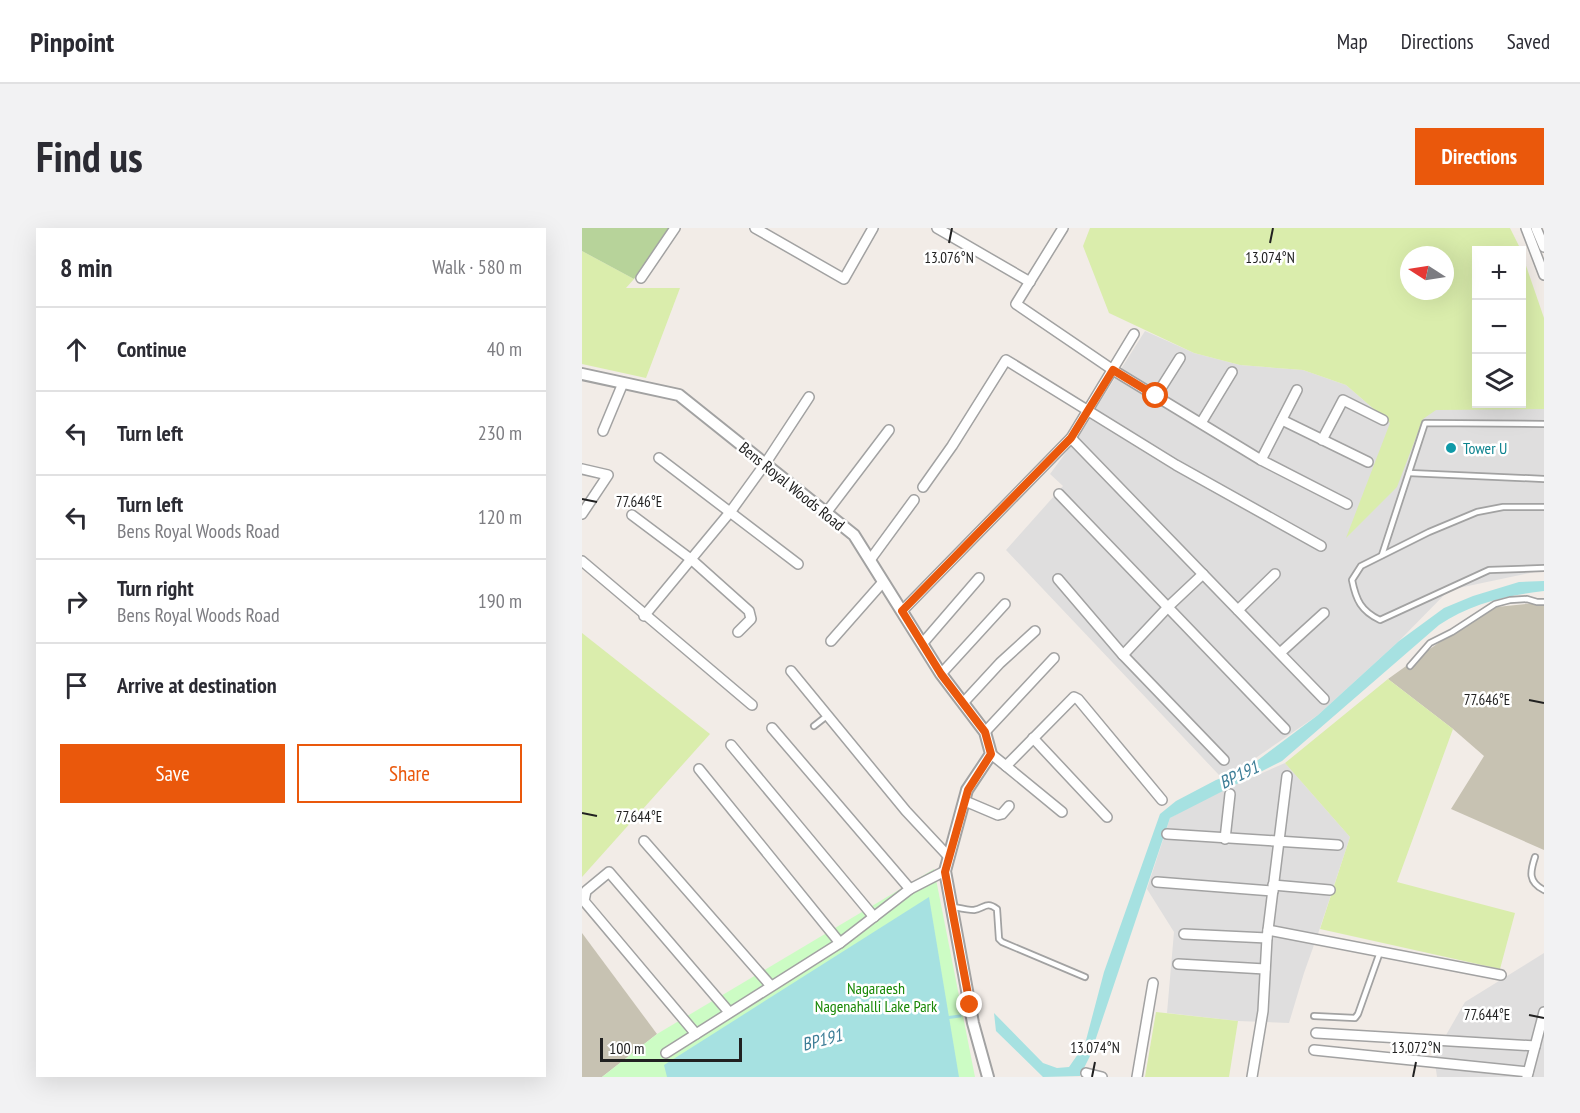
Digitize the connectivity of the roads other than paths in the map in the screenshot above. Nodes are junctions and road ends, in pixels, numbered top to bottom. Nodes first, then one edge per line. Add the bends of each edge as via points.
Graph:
1 (675, 228) edge
2 (755, 228) edge
3 (873, 228) edge
4 (937, 228) edge
5 (1526, 228) edge
6 (1536, 228) edge
7 (1058, 230) edge
8 (1544, 247) edge
9 (1544, 275) edge
10 (641, 278) dead end
11 (1030, 282) junction
12 (1134, 334) dead end
13 (1180, 358) dead end
14 (1113, 370) junction
15 (1232, 372) dead end
16 (582, 374) edge
17 (624, 383) junction
18 (1297, 390) dead end
19 (1156, 396) junction
20 (810, 397) dead end
21 (1089, 411) junction
22 (1282, 420) junction
23 (1383, 420) dead end
24 (1201, 423) junction
25 (1544, 424) edge
26 (889, 430) dead end
27 (603, 431) dead end
28 (1071, 438) junction
29 (1322, 440) junction
30 (659, 458) dead end
31 (1262, 460) junction
32 (1368, 462) dead end
33 (765, 465) junction
34 (582, 469) edge
35 (1409, 473) junction
36 (1544, 479) edge
37 (923, 488) dead end
38 (1059, 494) dead end
39 (914, 500) dead end
40 (1347, 504) dead end
41 (1544, 507) edge
42 (731, 511) junction
43 (826, 513) junction
44 (582, 514) edge
45 (632, 515) dead end
46 (1321, 546) dead end
47 (1382, 555) junction
48 (692, 560) junction
49 (870, 560) junction
50 (582, 561) edge
51 (798, 564) dead end
52 (1544, 568) edge
53 (1203, 574) junction
54 (1275, 574) dead end
55 (979, 578) dead end
56 (1058, 579) dead end
57 (883, 582) junction
58 (1544, 602) edge
59 (1005, 604) dead end
60 (1169, 606) junction
61 (1238, 610) junction
62 (902, 611) junction
63 (1324, 613) dead end
64 (644, 616) junction
65 (1035, 631) dead end
66 (738, 632) dead end
67 (831, 641) dead end
68 (922, 644) junction
69 (1280, 653) junction
70 (1123, 656) junction
71 (1054, 658) dead end
72 (1410, 666) dead end
73 (791, 671) dead end
74 (941, 674) junction
75 (1324, 699) dead end
76 (964, 702) junction
77 (752, 705) dead end
78 (828, 715) junction
79 (814, 726) dead end
80 (772, 728) dead end
81 (1285, 729) dead end
82 (985, 732) junction
83 (1033, 738) junction
84 (731, 745) dead end
85 (991, 754) junction
86 (1224, 760) dead end
87 (1006, 766) junction
88 (699, 769) dead end
89 (1287, 776) dead end
90 (1230, 794) dead end
91 (1162, 800) dead end
92 (964, 801) junction
93 (1009, 806) dead end
94 (1062, 812) dead end
95 (1107, 817) dead end
96 (1167, 834) dead end
97 (1225, 838) junction
98 (1279, 840) junction
99 (644, 841) dead end
100 (1338, 845) dead end
101 (949, 857) junction
102 (1535, 857) dead end
103 (945, 872) junction
104 (1157, 882) dead end
105 (1273, 888) junction
106 (910, 889) junction
107 (1330, 890) dead end
108 (1544, 890) edge
109 (952, 906) junction
110 (874, 917) junction
111 (1184, 934) dead end
112 (1267, 934) junction
113 (840, 942) junction
114 (1380, 950) junction
115 (1178, 964) dead end
116 (1265, 969) junction
117 (1501, 975) dead end
118 (1085, 977) dead end
119 (1153, 983) dead end
120 (771, 986) junction
121 (729, 1012) junction
122 (1544, 1012) edge
123 (1314, 1016) dead end
124 (1316, 1033) dead end
125 (696, 1034) junction
126 (1535, 1046) junction
127 (1314, 1050) dead end
128 (666, 1053) dead end
129 (1086, 1073) dead end
130 (1527, 1075) edge
131 (987, 1077) edge
132 (1102, 1077) edge
133 (1137, 1077) edge
134 (1252, 1077) edge

1 - 10 street
2 - 3 street via 844,279
4 - 11 street
5 - 9 street
6 - 8 street
7 - 11 street
11 - 14 street via 1016,304
12 - 14 street
13 - 19 street
14 - 19 street
14 - 21 street
15 - 24 street
16 - 17 street, Bens Royal Woods Road
17 - 27 street
17 - 33 street, Bens Royal Woods Road via 679,395
18 - 22 street
19 - 24 street
20 - 33 street
21 - 28 street
21 - 37 street via 1006,360
21 - 46 street
22 - 29 street
22 - 31 street
23 - 29 street via 1343,400
24 - 31 street
25 - 35 lane via 1425,423
26 - 43 street
28 - 53 street
28 - 62 street
29 - 32 street
30 - 42 street
31 - 40 street
33 - 42 street
33 - 43 street, Bens Royal Woods Road
34 - 44 street via 608,475
35 - 36 lane
35 - 47 lane
38 - 60 street
39 - 49 street
41 - 47 lane via 1503,507 1477,512
42 - 48 street
42 - 51 street
43 - 49 street, Bens Royal Woods Road via 854,535
45 - 48 street
47 - 52 lane via 1361,566 1352,580 1361,607 1380,620 1489,570
48 - 64 street
48 - 66 street via 751,615
49 - 57 street, Bens Royal Woods Road
50 - 64 street
53 - 60 street
53 - 61 street
54 - 61 street
55 - 68 street
56 - 70 street
57 - 62 street, Bens Royal Woods Road
57 - 67 street
58 - 72 lane via 1527,599 1495,604 1430,643
59 - 74 street
60 - 70 street
60 - 81 street
61 - 69 street
62 - 68 street, Bens Royal Woods Road
63 - 69 street
64 - 77 street
65 - 76 street
68 - 74 street, Bens Royal Woods Road
69 - 75 street
70 - 86 street
71 - 82 street
73 - 78 street
74 - 76 street, Bens Royal Woods Road
76 - 82 street, Bens Royal Woods Road
78 - 79 lane
78 - 101 street
80 - 106 street
82 - 85 street, Bens Royal Woods Road
83 - 87 street
83 - 91 street via 1071,698 1078,699
83 - 95 street
84 - 110 street
85 - 87 street
85 - 92 street
87 - 94 street
88 - 113 street
89 - 98 street
90 - 97 street
92 - 93 street via 998,815
92 - 101 street
96 - 97 street
97 - 98 street
98 - 100 street
98 - 105 street
99 - 120 street
101 - 103 street
102 - 108 lane via 1530,873
103 - 106 street
103 - 109 street
104 - 105 street
105 - 107 street
105 - 112 street
106 - 110 street
109 - 118 lane via 973,910 990,904 997,909 1002,942
109 - 131 street
110 - 113 street
111 - 112 street
112 - 114 street
112 - 116 street
113 - 120 street
114 - 117 street
114 - 123 lane via 1355,1018
115 - 116 street
116 - 134 street via 1263,1011
119 - 133 street
120 - 121 street
121 - 125 street
121 - 125 street via 609,872 586,891 584,901
122 - 126 street
124 - 126 street
125 - 128 street
126 - 130 street
127 - 130 street
129 - 132 street

